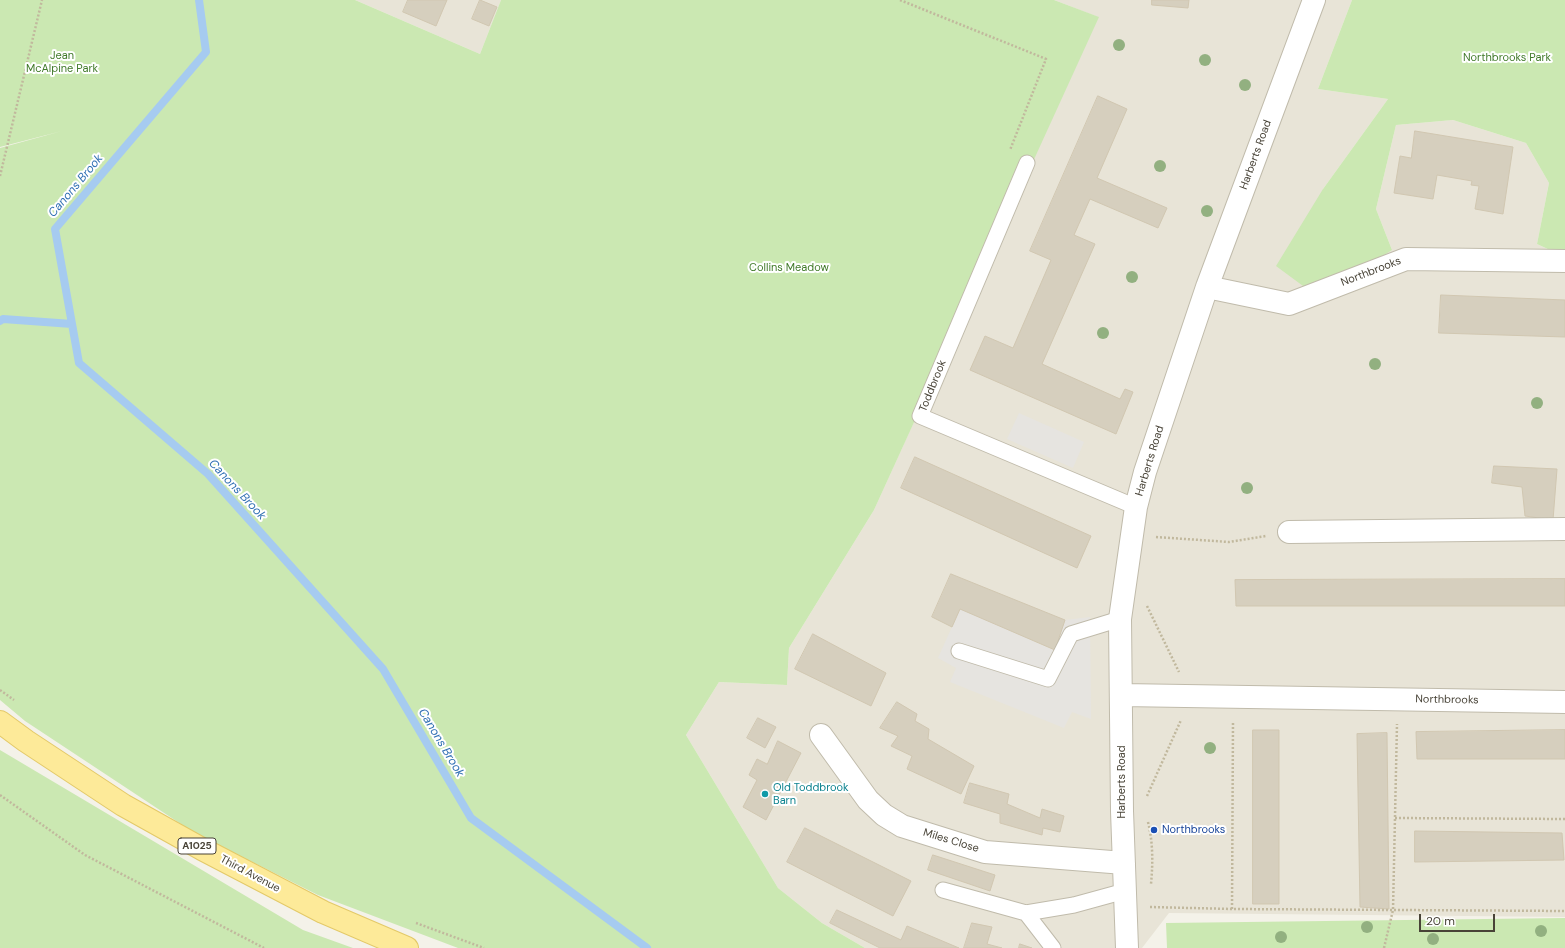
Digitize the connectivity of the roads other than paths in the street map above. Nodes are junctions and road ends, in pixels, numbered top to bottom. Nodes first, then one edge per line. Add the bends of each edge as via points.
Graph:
1 (1314, 0) edge
2 (1027, 163) road end
3 (1565, 262) edge
4 (1207, 287) junction
5 (1136, 507) junction
6 (1565, 529) edge
7 (1289, 532) road end
8 (1120, 619) junction
9 (959, 651) dead end
10 (1122, 695) junction
11 (1565, 702) edge
12 (0, 722) edge
13 (821, 736) dead end
14 (1124, 863) junction
15 (942, 890) dead end
16 (1125, 899) junction
17 (1026, 913) junction
18 (407, 948) edge
19 (1053, 948) edge
20 (1127, 948) edge

1 - 4 street, Harberts Road
2 - 5 lane, Toddbrook via 920,416
3 - 4 street, Northbrooks via 1406,259 1289,304
4 - 5 street, Harberts Road via 1145,472
5 - 8 street, Harberts Road
6 - 7 street
8 - 9 lane via 1071,634 1048,678
8 - 10 street, Harberts Road
10 - 11 street, Northbrooks
10 - 14 street, Harberts Road
12 - 18 main road, Third Avenue / A1025 via 26,742 123,805 202,849 322,912
13 - 14 street, Miles Close via 868,800 884,815 902,826 986,852
14 - 16 street, Harberts Road
15 - 17 lane
16 - 17 lane
16 - 20 street, Harberts Road
17 - 19 lane

